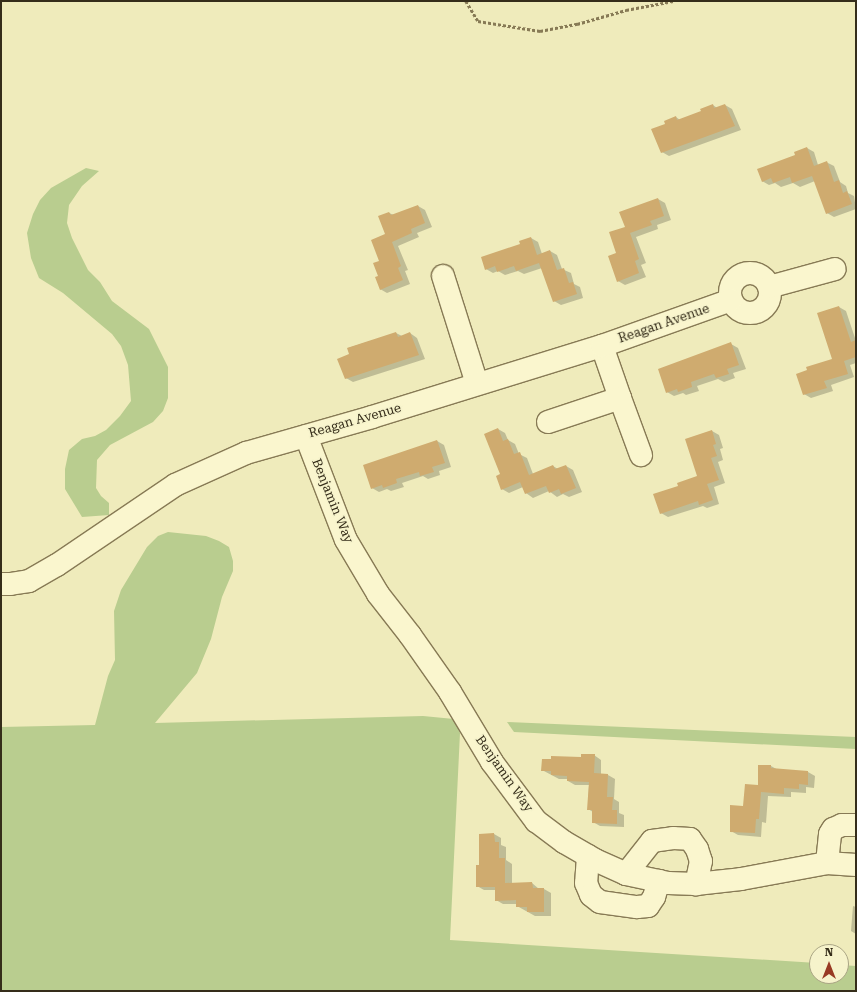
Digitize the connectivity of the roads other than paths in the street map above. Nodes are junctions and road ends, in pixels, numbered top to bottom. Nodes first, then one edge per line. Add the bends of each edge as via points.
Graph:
1 (835, 268) dead end
2 (443, 276) dead end
3 (602, 346) junction
4 (477, 384) junction
5 (620, 398) junction
6 (548, 422) dead end
7 (306, 436) junction
8 (641, 455) dead end
9 (1, 584) edge
10 (856, 825) edge
11 (588, 856) junction
12 (827, 863) junction
13 (856, 865) edge
14 (626, 874) junction
15 (659, 881) junction
16 (696, 884) junction

1 - 3 street, Reagan Avenue via 769,287 768,302 756,312 742,311 732,300
2 - 4 street
3 - 4 street, Reagan Avenue
3 - 5 street
4 - 7 street, Reagan Avenue
5 - 6 street
5 - 8 street
7 - 9 street, Reagan Avenue via 246,453 175,484 57,565 29,581
7 - 11 street, Benjamin Way via 346,540 378,594 450,692 492,762 536,821
10 - 12 street via 842,825 833,829 830,834
11 - 14 street, Benjamin Way
11 - 15 street via 586,883 590,895 600,902 637,908 648,906
12 - 13 street, Benjamin Way
12 - 16 street, Benjamin Way via 741,879
14 - 15 street, Benjamin Way
14 - 16 street via 652,841 690,839 698,849 701,861
15 - 16 street, Benjamin Way

